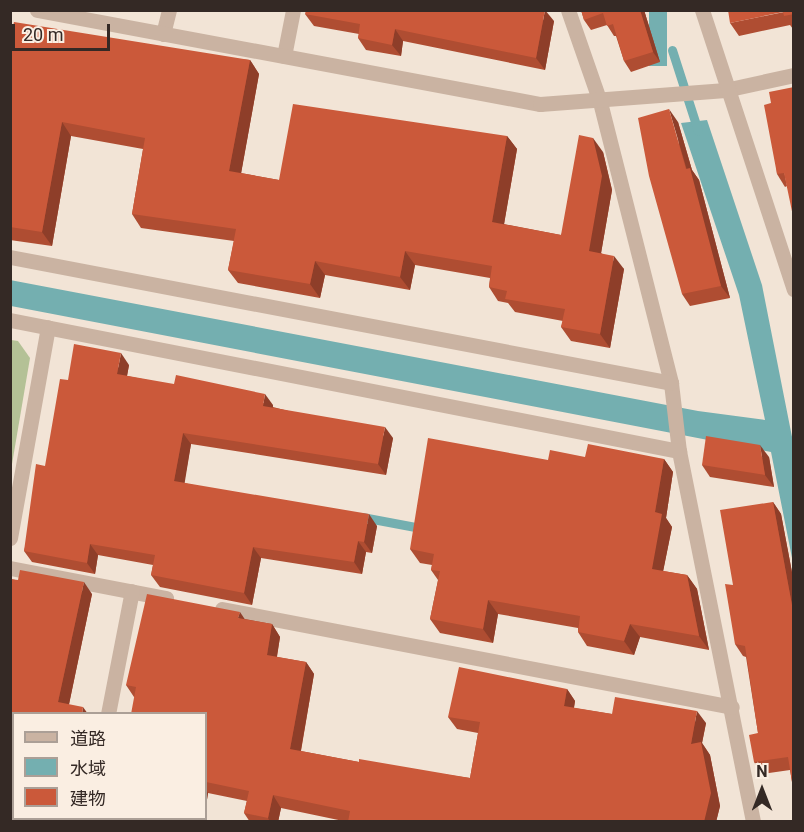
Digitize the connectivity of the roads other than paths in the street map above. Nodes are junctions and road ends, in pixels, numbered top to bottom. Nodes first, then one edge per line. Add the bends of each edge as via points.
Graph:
1 (37, 10) edge
2 (169, 10) edge
3 (292, 10) edge
4 (568, 10) edge
5 (702, 10) edge
6 (163, 34) junction
7 (284, 57) junction
8 (794, 75) edge
9 (725, 90) junction
10 (600, 102) junction
11 (10, 257) edge
12 (794, 289) edge
13 (10, 320) edge
14 (48, 327) junction
15 (671, 383) junction
16 (679, 446) junction
17 (10, 538) edge
18 (10, 568) edge
19 (132, 591) junction
20 (178, 600) edge
21 (200, 604) edge
22 (732, 707) junction
23 (108, 712) edge
24 (753, 822) edge

1 - 6 street
2 - 6 street
3 - 7 street
4 - 10 street
5 - 9 street
6 - 7 street
7 - 10 street via 540,104
8 - 9 street
9 - 10 street
9 - 12 street
10 - 15 street
11 - 15 street
13 - 14 street
14 - 16 street
14 - 17 street
15 - 16 street
16 - 22 street
18 - 19 street
19 - 20 street
19 - 23 street
21 - 22 street
22 - 24 street

